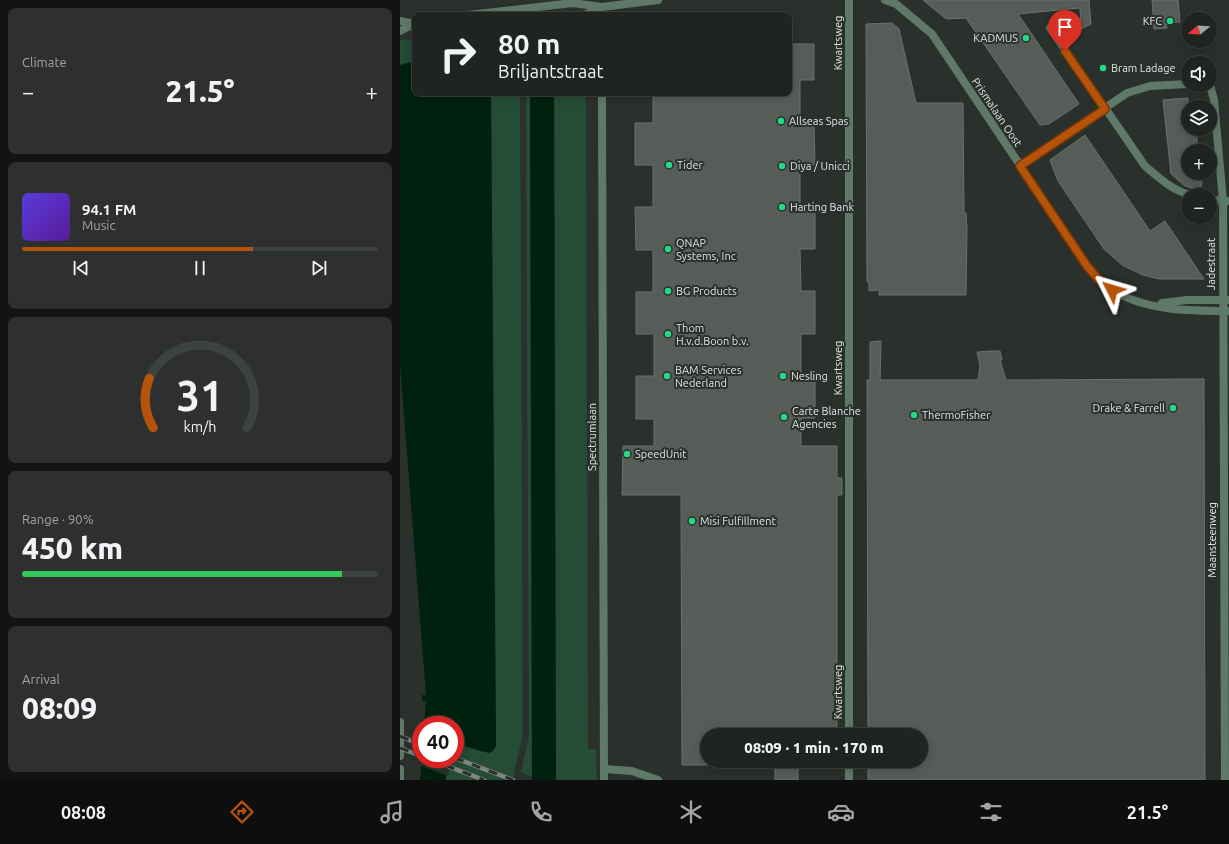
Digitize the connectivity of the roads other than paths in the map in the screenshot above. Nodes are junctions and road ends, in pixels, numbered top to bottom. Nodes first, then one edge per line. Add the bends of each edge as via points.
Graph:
1 (658, 0) edge
2 (849, 0) edge
3 (885, 0) edge
4 (602, 11) edge
5 (497, 12) edge
6 (400, 21) edge
7 (412, 23) edge
8 (412, 25) edge
9 (1050, 28) dead end
10 (400, 31) edge
11 (1181, 85) edge
12 (1212, 92) edge
13 (602, 96) edge
14 (1105, 109) junction
15 (1020, 166) junction
16 (1181, 192) edge
17 (1226, 201) edge
18 (1226, 300) edge
19 (1152, 305) junction
20 (1226, 311) edge
21 (400, 722) edge
22 (849, 728) edge
23 (400, 756) edge
24 (849, 768) edge
25 (604, 769) junction
26 (400, 770) edge
27 (400, 780) edge
28 (604, 780) edge
29 (658, 780) edge
30 (849, 780) edge
31 (1225, 780) edge

1 - 4 street
2 - 22 street, Kwartsweg
3 - 15 street, Prismalaan Oost via 896,4 932,34
4 - 5 street via 573,4
6 - 7 street
8 - 10 street
9 - 14 street
11 - 14 street via 1127,93
12 - 17 street, Jadestraat
13 - 25 street, Spectrumlaan
14 - 15 street
14 - 16 street via 1145,166
15 - 19 street, Prismalaan Oost via 1098,279 1112,290
17 - 18 street, Jadestraat
18 - 19 street, Prismalaan Oost via 1187,300
18 - 20 street, Maansteenweg
19 - 20 street, Prismalaan Oost via 1187,310
20 - 31 street, Maansteenweg
21 - 23 street
24 - 30 street
25 - 28 street, Spectrumlaan
25 - 29 street via 632,771
26 - 27 street

